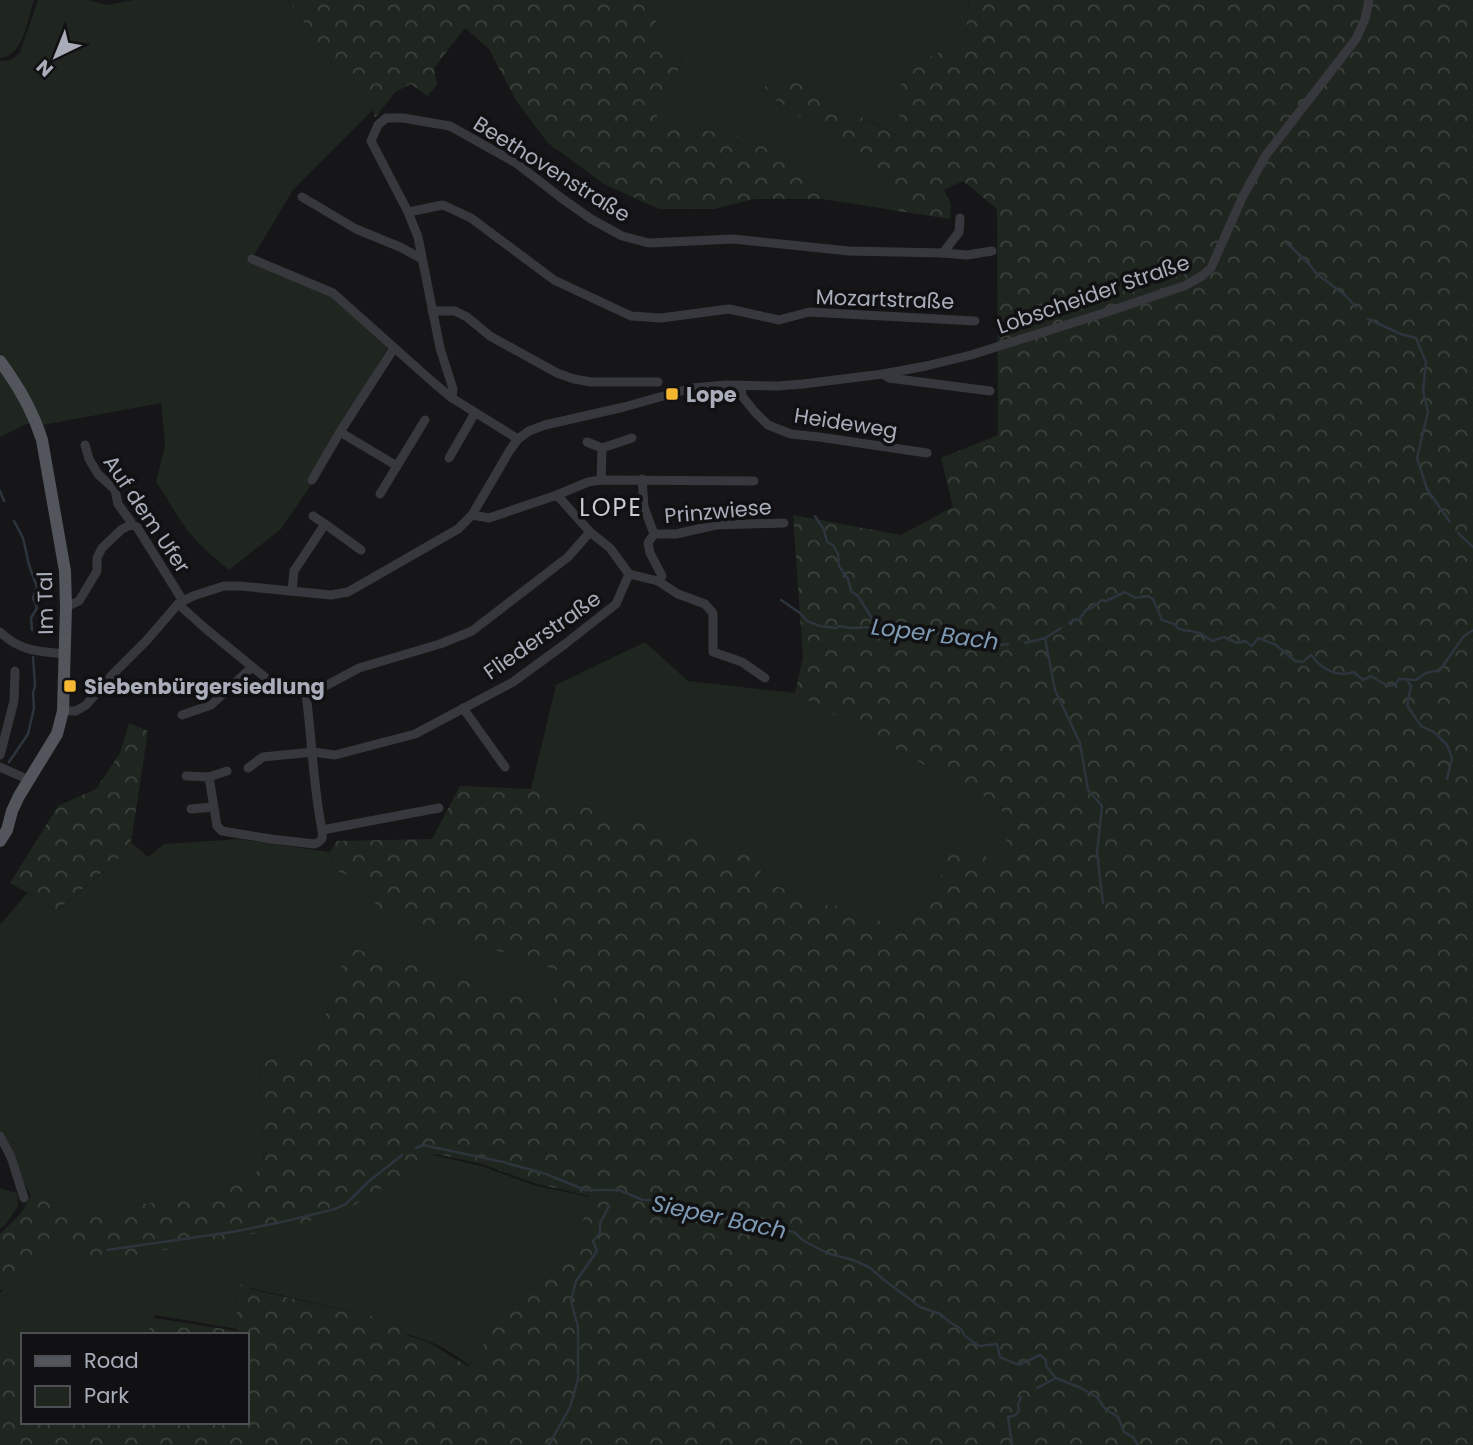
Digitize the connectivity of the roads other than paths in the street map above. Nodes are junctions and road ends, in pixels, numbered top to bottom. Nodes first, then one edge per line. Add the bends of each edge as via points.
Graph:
1 (1369, 0) edge
2 (302, 197) dead end
3 (408, 212) junction
4 (960, 218) dead end
5 (992, 251) dead end
6 (943, 253) junction
7 (252, 259) dead end
8 (422, 259) junction
9 (432, 311) junction
10 (975, 321) dead end
11 (394, 348) junction
12 (0, 361) edge
13 (883, 374) junction
14 (658, 382) dead end
15 (741, 385) junction
16 (990, 390) dead end
17 (452, 398) junction
18 (475, 413) junction
19 (425, 419) dead end
20 (340, 432) junction
21 (632, 438) dead end
22 (518, 439) junction
23 (587, 442) dead end
24 (85, 445) dead end
25 (602, 448) junction
26 (927, 453) dead end
27 (449, 458) dead end
28 (397, 466) junction
29 (642, 479) junction
30 (312, 480) dead end
31 (601, 480) junction
32 (754, 481) dead end
33 (380, 494) dead end
34 (557, 495) junction
35 (472, 515) junction
36 (313, 516) dead end
37 (784, 523) dead end
38 (325, 524) junction
39 (131, 525) junction
40 (590, 532) junction
41 (654, 534) junction
42 (361, 550) dead end
43 (629, 574) junction
44 (658, 581) junction
45 (292, 591) junction
46 (181, 603) junction
47 (66, 607) junction
48 (0, 632) edge
49 (65, 654) junction
50 (253, 667) junction
51 (15, 671) dead end
52 (765, 678) dead end
53 (306, 694) junction
54 (463, 708) junction
55 (63, 711) junction
56 (182, 715) dead end
57 (313, 752) junction
58 (0, 755) edge
59 (0, 766) edge
60 (505, 767) dead end
61 (248, 768) dead end
62 (227, 771) dead end
63 (186, 776) dead end
64 (209, 777) junction
65 (29, 780) junction
66 (213, 807) junction
67 (439, 808) dead end
68 (191, 809) dead end
69 (322, 830) junction
70 (0, 841) edge
71 (0, 1136) edge
72 (24, 1198) dead end

1 - 13 street, Lobscheider Straße via 1356,39 1266,155 1202,276 1184,286 966,356
2 - 8 street via 356,229
3 - 6 street, Beethovenstraße via 371,141 386,118 450,126 516,163 591,219 622,236 649,243 733,239 849,251
3 - 8 street, Beethovenstraße
3 - 10 street, Mozartstraße via 443,205 471,218 554,280 631,316 661,318 729,309 779,320 809,312
4 - 6 street via 959,233
5 - 6 street, Beethovenstraße
7 - 11 street via 333,293
8 - 9 street, Beethovenstraße
9 - 14 street via 455,311 490,336 574,379
9 - 17 street, Beethovenstraße
11 - 17 street
11 - 20 street
12 - 47 main road, Im Tal via 35,419 42,440 65,571
13 - 15 street, Lobscheider Straße via 803,384
13 - 16 street, Lobscheider Straße
15 - 22 street, Lobscheider Straße via 692,388 545,425
15 - 26 street, Heideweg via 742,396 768,425 791,434
17 - 18 street
18 - 22 street
18 - 27 street
19 - 28 street
20 - 28 street
20 - 30 street
21 - 25 street
22 - 35 street
23 - 25 street
24 - 39 street, Auf dem Ufer via 98,474 115,490
25 - 31 street
28 - 33 street
29 - 31 street
29 - 32 street
29 - 41 street via 644,507
31 - 34 street
34 - 35 street via 489,517
34 - 40 street
35 - 45 street via 458,529 348,592
36 - 38 street
37 - 41 street, Prinzwiese via 716,525
38 - 42 street
38 - 45 street via 294,571
39 - 46 street, Auf dem Ufer via 137,527
39 - 47 street via 102,548 97,571 79,601
40 - 43 street via 610,548
40 - 53 street via 568,556 472,631 359,668
41 - 44 street via 648,543 662,576
43 - 44 street
43 - 54 street, Fliederstraße via 616,604 513,681
44 - 52 street via 713,612 713,652 742,662
45 - 46 street via 224,586
46 - 50 street, Auf dem Ufer
46 - 55 street via 86,705
47 - 49 main road, Im Tal
48 - 49 street via 25,649
49 - 55 main road, Im Tal
50 - 53 street, Auf dem Ufer via 272,683
50 - 56 street via 211,705
51 - 58 street via 14,701
53 - 57 street
54 - 57 street, Fliederstraße via 415,734 335,755
54 - 60 street
55 - 65 main road, Im Tal via 57,734
57 - 61 street, Fliederstraße via 263,757
57 - 69 street
59 - 65 street
62 - 64 street
63 - 64 street
64 - 66 street
65 - 70 main road, Im Tal
66 - 68 street
66 - 69 street via 217,826 229,833 316,844 323,838
67 - 69 street
71 - 72 street

